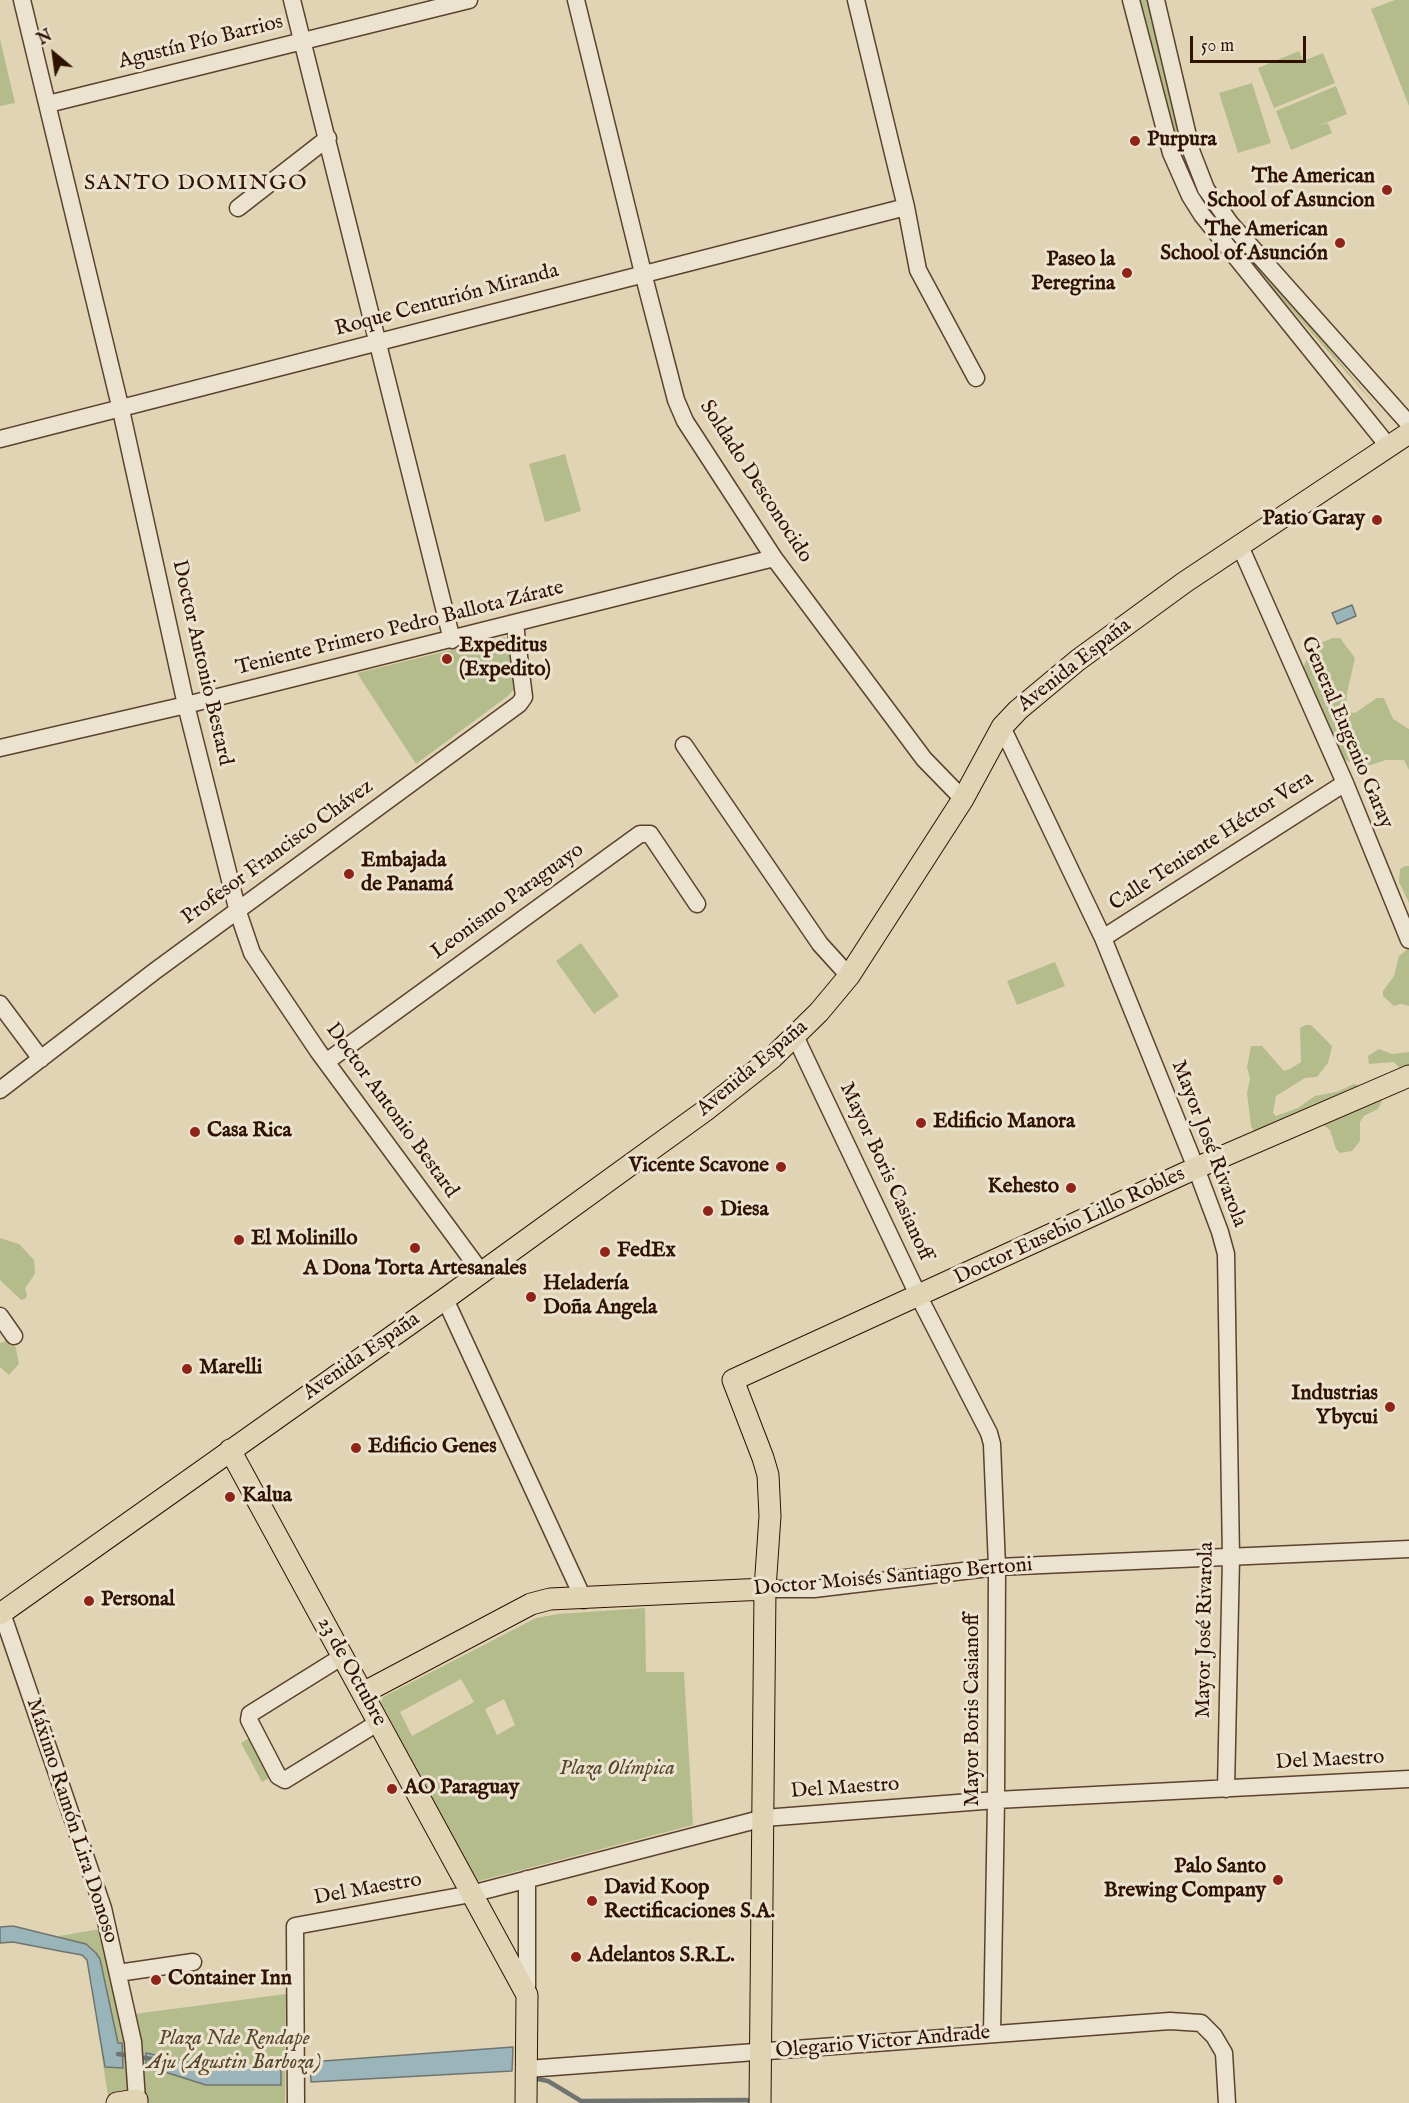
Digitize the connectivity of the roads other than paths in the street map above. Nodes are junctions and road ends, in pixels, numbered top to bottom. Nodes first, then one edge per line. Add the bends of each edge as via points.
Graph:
1 (22, 0) edge
2 (292, 0) edge
3 (469, 0) edge
4 (576, 0) edge
5 (856, 0) edge
6 (1131, 0) edge
7 (1156, 0) edge
8 (304, 40) junction
9 (48, 104) junction
10 (328, 138) junction
11 (906, 207) junction
12 (238, 208) dead end
13 (643, 273) junction
14 (378, 342) junction
15 (976, 378) dead end
16 (121, 410) junction
17 (1409, 424) edge
18 (1409, 433) edge
19 (0, 439) edge
20 (1389, 447) junction
21 (1240, 546) junction
22 (774, 558) junction
23 (515, 624) junction
24 (452, 640) junction
25 (186, 705) junction
26 (1002, 727) junction
27 (684, 745) dead end
28 (0, 748) edge
29 (1345, 783) junction
30 (963, 799) junction
31 (697, 904) dead end
32 (238, 912) junction
33 (1103, 938) junction
34 (1409, 939) edge
35 (849, 976) junction
36 (0, 1004) edge
37 (795, 1036) junction
38 (41, 1059) junction
39 (326, 1062) junction
40 (1409, 1076) edge
41 (0, 1090) edge
42 (1196, 1168) junction
43 (481, 1272) junction
44 (919, 1297) junction
45 (445, 1299) junction
46 (0, 1316) edge
47 (14, 1336) dead end
48 (230, 1450) junction
49 (1409, 1549) edge
50 (1231, 1558) junction
51 (997, 1567) junction
52 (765, 1589) junction
53 (584, 1599) junction
54 (1, 1613) edge
55 (343, 1656) junction
56 (372, 1689) junction
57 (379, 1722) junction
58 (1409, 1779) edge
59 (1226, 1789) junction
60 (996, 1800) junction
61 (764, 1818) junction
62 (527, 1879) junction
63 (471, 1894) junction
64 (193, 1962) dead end
65 (118, 1973) junction
66 (527, 1995) junction
67 (992, 2034) junction
68 (762, 2053) junction
69 (527, 2063) junction
70 (130, 2102) edge
71 (296, 2103) edge
72 (526, 2103) edge
73 (760, 2103) edge
74 (1227, 2103) edge

1 - 9 street, Doctor Antonio Bestard
2 - 8 street
3 - 8 street, Agustín Pío Barrios
4 - 13 street, Soldado Desconocido
5 - 11 street
6 - 20 street via 1171,153 1190,196
7 - 17 street via 1192,153 1206,189 1230,222
8 - 9 street, Agustín Pío Barrios
8 - 10 street
9 - 16 street, Doctor Antonio Bestard
10 - 12 street
10 - 14 street
11 - 13 street, Roque Centurión Miranda
11 - 15 street via 918,270
13 - 14 street, Roque Centurión Miranda
13 - 22 street, Soldado Desconocido via 681,411
14 - 16 street, Roque Centurión Miranda
14 - 24 street
16 - 19 street, Roque Centurión Miranda
16 - 25 street, Doctor Antonio Bestard
18 - 20 main road, Avenida España
20 - 21 main road, Avenida España
21 - 26 main road, Avenida España via 1078,660
21 - 29 street, General Eugenio Garay
22 - 23 street, Teniente Primero Pedro Ballota Zárate
22 - 30 street, Soldado Desconocido via 924,759
23 - 24 street, Teniente Primero Pedro Ballota Zárate
23 - 32 street, Profesor Francisco Chávez via 524,697 519,704
24 - 25 street, Teniente Primero Pedro Ballota Zárate
25 - 28 street, Teniente Primero Pedro Ballota Zárate
25 - 32 street, Doctor Antonio Bestard
26 - 30 main road, Avenida España
26 - 33 street, Mayor José Rivarola
27 - 35 street via 820,944
29 - 33 street, Calle Teniente Héctor Vera
29 - 34 street, General Eugenio Garay
30 - 35 main road, Avenida España
31 - 39 street, Leonismo Paraguayo via 651,834 640,834
32 - 38 street, Profesor Francisco Chávez
32 - 39 street, Doctor Antonio Bestard via 252,953
33 - 42 street, Mayor José Rivarola
35 - 37 main road, Avenida España
36 - 38 street
37 - 43 main road, Avenida España via 706,1110
37 - 44 street, Mayor Boris Casianoff
38 - 41 street, Profesor Francisco Chávez
39 - 43 street, Doctor Antonio Bestard
40 - 42 main road, Doctor Eusebio Lillo Robles
42 - 44 main road, Doctor Eusebio Lillo Robles
42 - 50 street, Mayor José Rivarola via 1226,1254
43 - 45 main road, Avenida España
44 - 51 street, Mayor Boris Casianoff via 989,1432 994,1463
44 - 52 main road, Doctor Eusebio Lillo Robles via 733,1380 768,1475 770,1516
45 - 48 main road, Avenida España
45 - 53 street
46 - 47 street
48 - 54 main road, Avenida España
48 - 55 main road, 23 de Octubre
49 - 50 street, Doctor Moisés Santiago Bertoni
50 - 51 street, Doctor Moisés Santiago Bertoni
50 - 59 street, Mayor José Rivarola
51 - 52 street, Doctor Moisés Santiago Bertoni via 814,1589
51 - 60 street, Mayor Boris Casianoff
52 - 53 main road, Doctor Moisés Santiago Bertoni
52 - 61 main road
53 - 56 main road, Doctor Moisés Santiago Bertoni via 550,1599 531,1604
54 - 65 street, Máximo Ramón Lira Donoso via 103,1908
55 - 56 main road, 23 de Octubre
55 - 57 street via 248,1717 278,1776 285,1780
56 - 57 main road, 23 de Octubre
57 - 63 main road, 23 de Octubre
58 - 59 street, Del Maestro
59 - 60 street, Del Maestro
60 - 61 street, Del Maestro
60 - 67 street, Mayor Boris Casianoff
61 - 62 street, Del Maestro
61 - 68 main road
62 - 63 street, Del Maestro
62 - 66 street
63 - 66 main road, 23 de Octubre
63 - 71 street, Del Maestro via 296,1926
64 - 65 street
65 - 70 street, Máximo Ramón Lira Donoso via 133,2043
66 - 69 main road
67 - 68 street, Olegario Victor Andrade
67 - 74 street, Olegario Victor Andrade via 1170,2021 1201,2023 1224,2053
68 - 69 street, Olegario Victor Andrade via 561,2066
68 - 73 main road
69 - 72 main road

